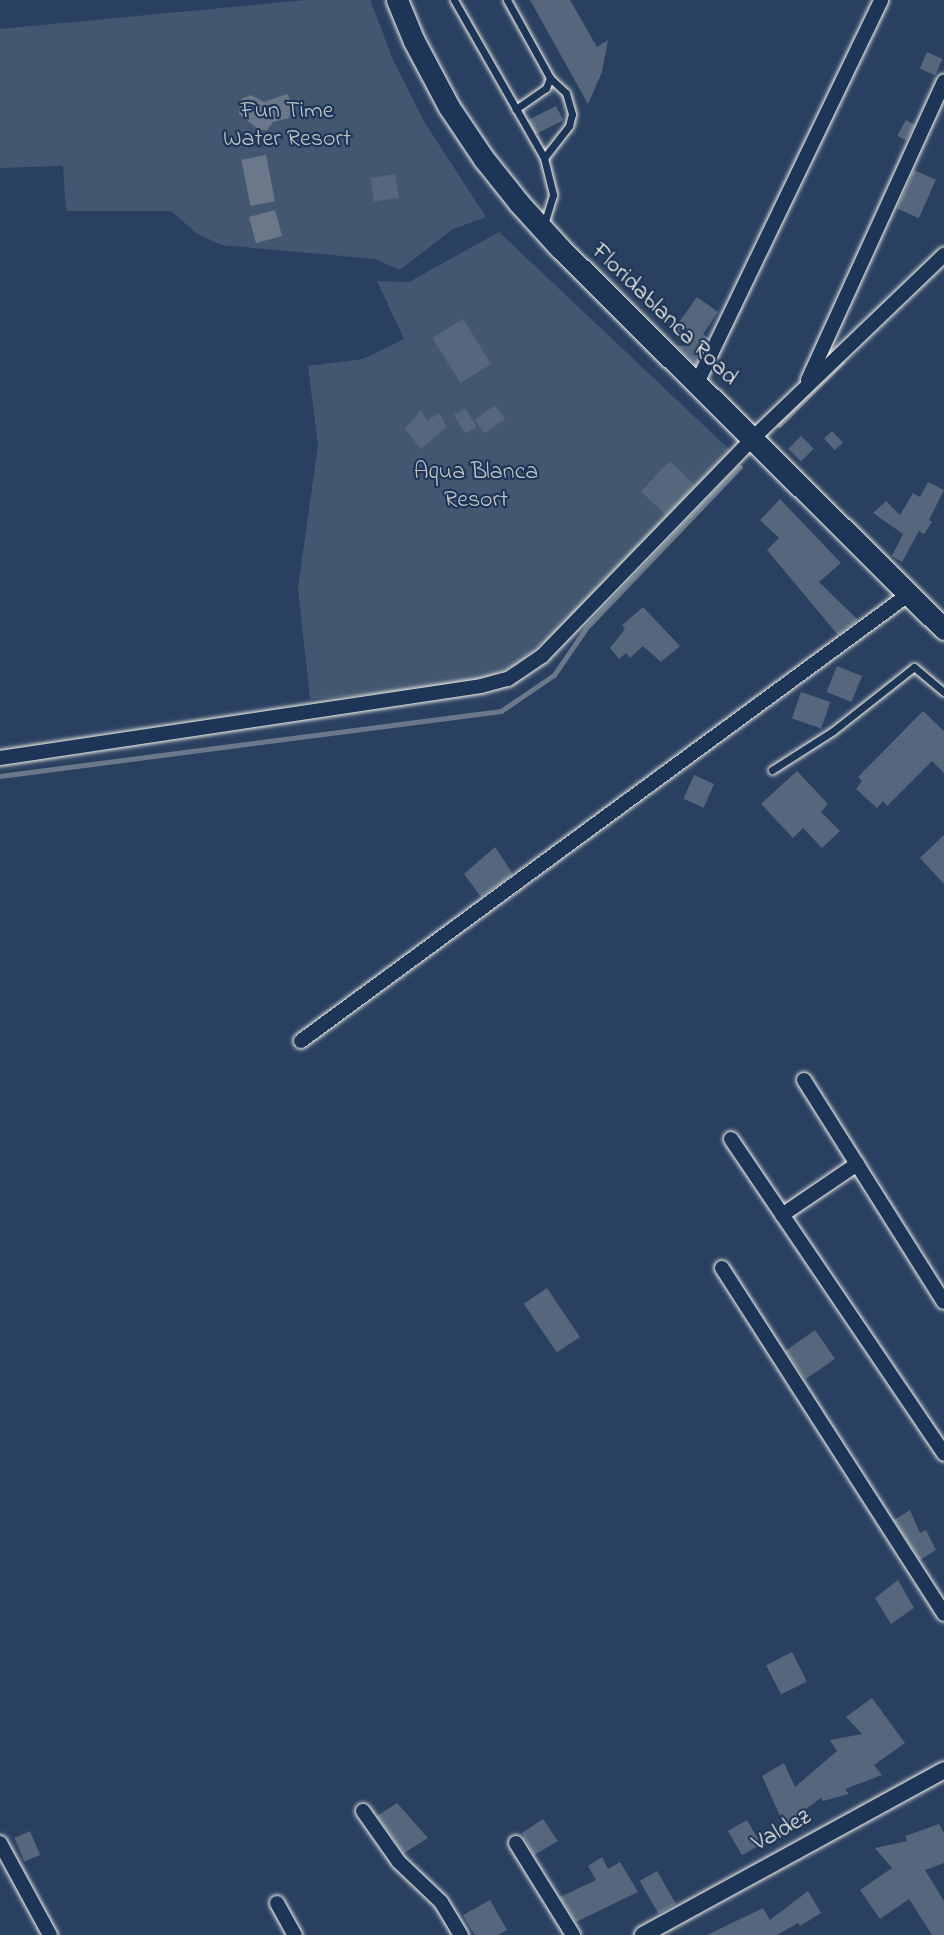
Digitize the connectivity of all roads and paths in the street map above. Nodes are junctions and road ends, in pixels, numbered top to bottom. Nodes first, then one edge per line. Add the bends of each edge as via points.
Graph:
1 (397, 0) edge
2 (454, 0) edge
3 (507, 0) edge
4 (881, 0) edge
5 (550, 78) junction
6 (944, 82) edge
7 (516, 109) junction
8 (544, 158) junction
9 (542, 229) junction
10 (944, 255) edge
11 (697, 383) junction
12 (805, 388) junction
13 (753, 438) junction
14 (909, 594) junction
15 (944, 629) edge
16 (944, 692) edge
17 (0, 758) edge
18 (772, 770) dead end
19 (301, 1041) dead end
20 (804, 1080) dead end
21 (731, 1139) dead end
22 (857, 1164) junction
23 (782, 1215) junction
24 (722, 1268) dead end
25 (944, 1302) edge
26 (944, 1454) edge
27 (944, 1614) edge
28 (944, 1770) edge
29 (363, 1811) dead end
30 (0, 1843) edge
31 (516, 1843) dead end
32 (277, 1903) dead end
33 (50, 1935) edge
34 (295, 1935) edge
35 (461, 1935) edge
36 (573, 1935) edge
37 (643, 1935) edge

1 - 9 main road, Floridablanca Road via 449,107 484,159
2 - 7 lane
3 - 5 lane
4 - 11 street
5 - 7 lane via 546,88
5 - 8 lane via 572,103 572,114 569,126
6 - 12 street
7 - 8 lane
8 - 9 lane via 553,195
9 - 11 main road, Floridablanca Road
10 - 12 street
11 - 13 main road, Floridablanca Road
12 - 13 street
13 - 14 main road, Floridablanca Road
13 - 17 street via 542,656 508,679
14 - 15 main road, Floridablanca Road
14 - 19 street
16 - 18 lane via 914,667 833,731
20 - 22 street
21 - 23 street
22 - 23 street
22 - 25 street
23 - 26 street
24 - 27 street
28 - 37 street, Valdez
29 - 35 street via 399,1862 441,1902
30 - 33 street
31 - 36 street
32 - 34 street

